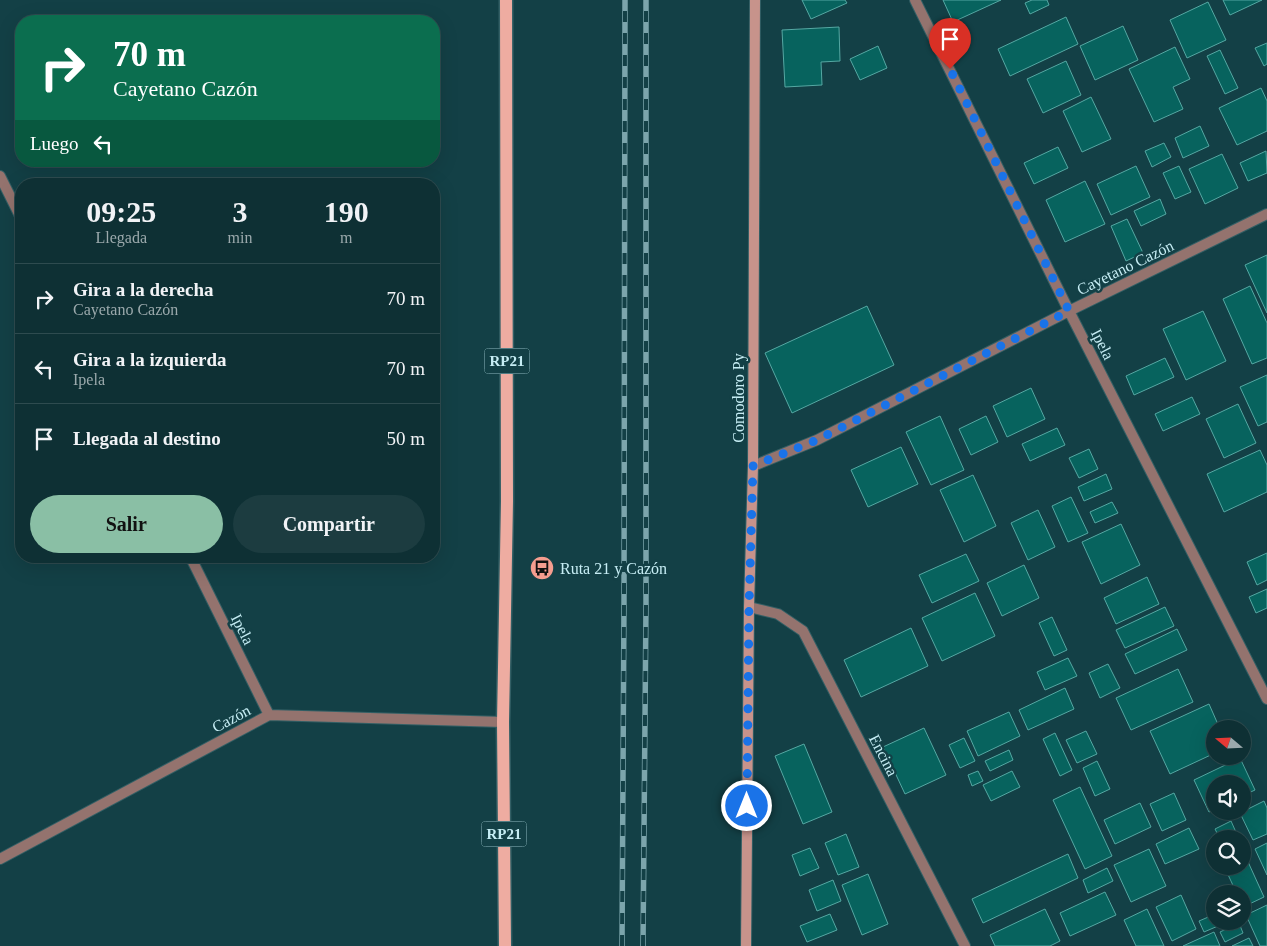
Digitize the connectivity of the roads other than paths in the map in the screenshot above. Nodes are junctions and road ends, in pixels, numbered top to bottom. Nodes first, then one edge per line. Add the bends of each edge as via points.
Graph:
1 (506, 0) edge
2 (755, 0) edge
3 (915, 0) edge
4 (0, 176) edge
5 (15, 206) edge
6 (1267, 214) edge
7 (1069, 311) junction
8 (753, 466) junction
9 (193, 563) edge
10 (749, 607) junction
11 (1267, 699) edge
12 (269, 715) junction
13 (503, 722) junction
14 (0, 859) edge
15 (505, 946) edge
16 (746, 946) edge
17 (965, 946) edge

1 - 13 main road, RP21 via 507,501
2 - 8 street, Comodoro Py
3 - 7 street, Ipela
4 - 5 street
6 - 7 street, Cayetano Cazón
7 - 8 street, Cayetano Cazón via 817,440
7 - 11 street, Ipela
8 - 10 street, Comodoro Py
9 - 12 street, Ipela
10 - 16 street, Comodoro Py
10 - 17 street, Encina via 778,614 803,631
12 - 13 street, Cazón
12 - 14 street, Cazón
13 - 15 main road, RP21

